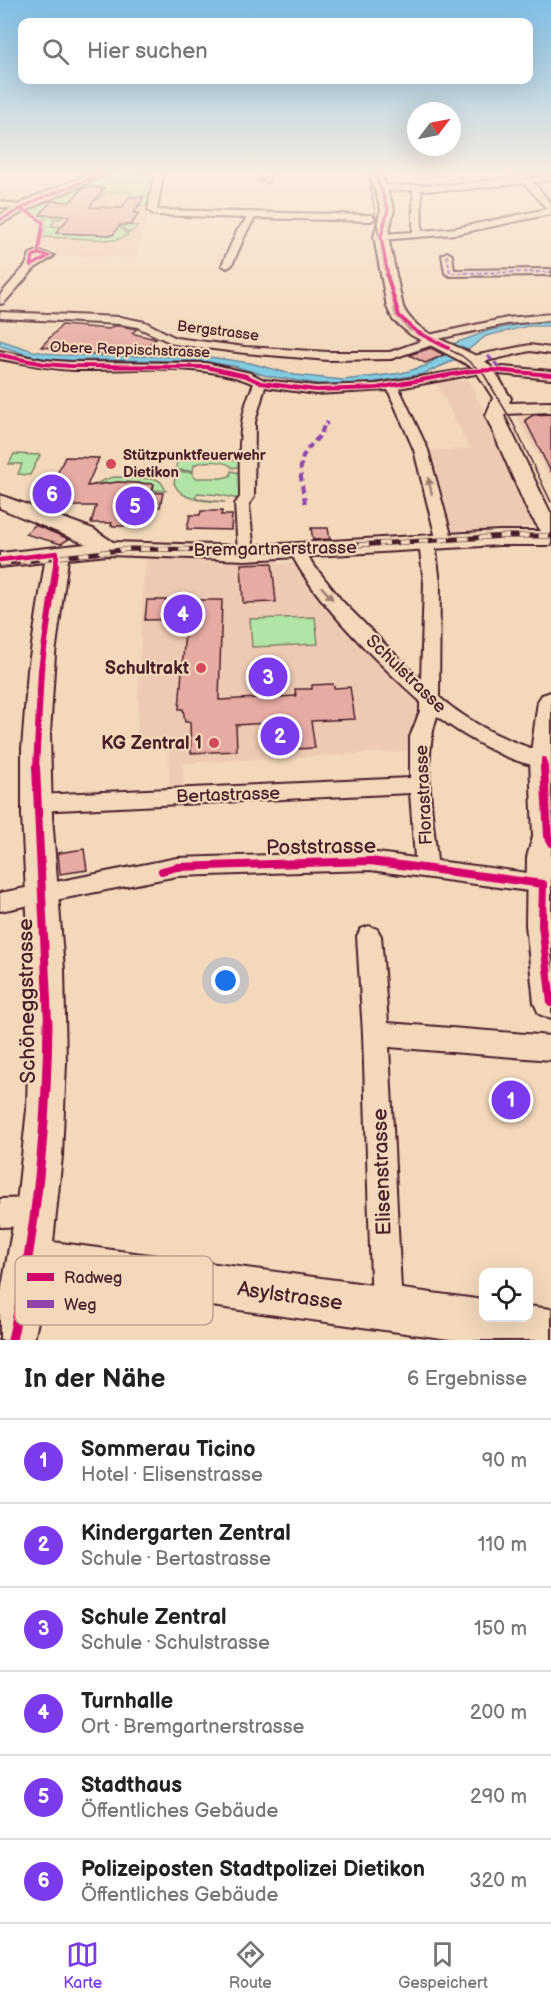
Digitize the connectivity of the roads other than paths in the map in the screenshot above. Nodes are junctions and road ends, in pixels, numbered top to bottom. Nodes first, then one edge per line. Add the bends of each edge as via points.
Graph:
1 (240, 236) edge
2 (382, 236) edge
3 (447, 255) dead end
4 (227, 265) dead end
5 (31, 266) dead end
6 (551, 272) edge
7 (0, 301) edge
8 (0, 315) edge
9 (551, 317) edge
10 (551, 351) edge
11 (0, 355) edge
12 (465, 357) junction
13 (551, 375) edge
14 (261, 383) junction
15 (392, 386) junction
16 (551, 407) edge
17 (497, 408) junction
18 (0, 501) edge
19 (551, 530) edge
20 (551, 538) edge
21 (436, 543) junction
22 (108, 548) junction
23 (298, 551) junction
24 (57, 553) junction
25 (246, 553) junction
26 (0, 560) edge
27 (429, 700) junction
28 (551, 701) edge
29 (544, 760) junction
30 (420, 785) junction
31 (37, 803) junction
32 (549, 839) edge
33 (427, 870) junction
34 (547, 885) edge
35 (41, 893) junction
36 (0, 902) edge
37 (369, 936) dead end
38 (551, 1003) edge
39 (376, 1034) junction
40 (551, 1048) edge
41 (36, 1212) junction
42 (0, 1213) edge
43 (30, 1256) edge
44 (213, 1286) edge
45 (387, 1310) junction
46 (15, 1325) edge
47 (551, 1331) edge
48 (12, 1340) edge

1 - 4 street
2 - 12 main road via 397,313 407,325
3 - 6 street via 450,273
5 - 7 street
8 - 12 street, Bergstrasse via 125,321 147,326 157,335 174,341 303,355 407,352
9 - 12 street via 507,321
10 - 12 street via 530,348
11 - 14 street, Obere Reppischstrasse via 70,366 206,367
12 - 13 street
12 - 15 street, Obere Reppischstrasse via 452,373
12 - 17 main road via 488,402
14 - 15 street, Obere Reppischstrasse via 316,390
14 - 25 street via 247,430 247,497 242,504
21 -> 15 street, Florastrasse via 421,450
16 - 17 main road
17 - 19 main road via 495,416 505,440
18 - 22 main road via 85,534
20 - 21 main road, Bremgartnerstrasse
21 - 23 main road, Bremgartnerstrasse
21 - 27 street, Florastrasse
22 - 24 main road, Bremgartnerstrasse
22 - 25 main road, Bremgartnerstrasse
23 - 25 main road, Bremgartnerstrasse
23 -> 27 street, Schulstrasse via 300,560 362,632
24 - 26 main road, Bremgartnerstrasse
24 - 31 main road, Schöneggstrasse via 40,680
27 - 29 street, Schulstrasse via 473,732
27 - 30 street, Florastrasse via 420,737
28 - 29 main road
29 - 32 main road
30 - 31 street, Bertastrasse
30 - 33 street, Florastrasse
31 - 35 main road, Schöneggstrasse
32 - 34 main road via 542,857
33 - 34 street, Poststrasse
33 - 35 street, Poststrasse via 370,861 177,867
34 - 38 main road via 542,925
35 - 36 street, Poststrasse
35 - 41 main road, Schöneggstrasse via 47,1021
37 - 39 street, Elisenstrasse
39 - 40 street
39 - 45 street, Elisenstrasse
41 - 42 street
41 - 43 main road, Schöneggstrasse
44 - 45 main road, Asylstrasse
45 - 47 main road, Asylstrasse
46 - 48 main road, Schöneggstrasse

